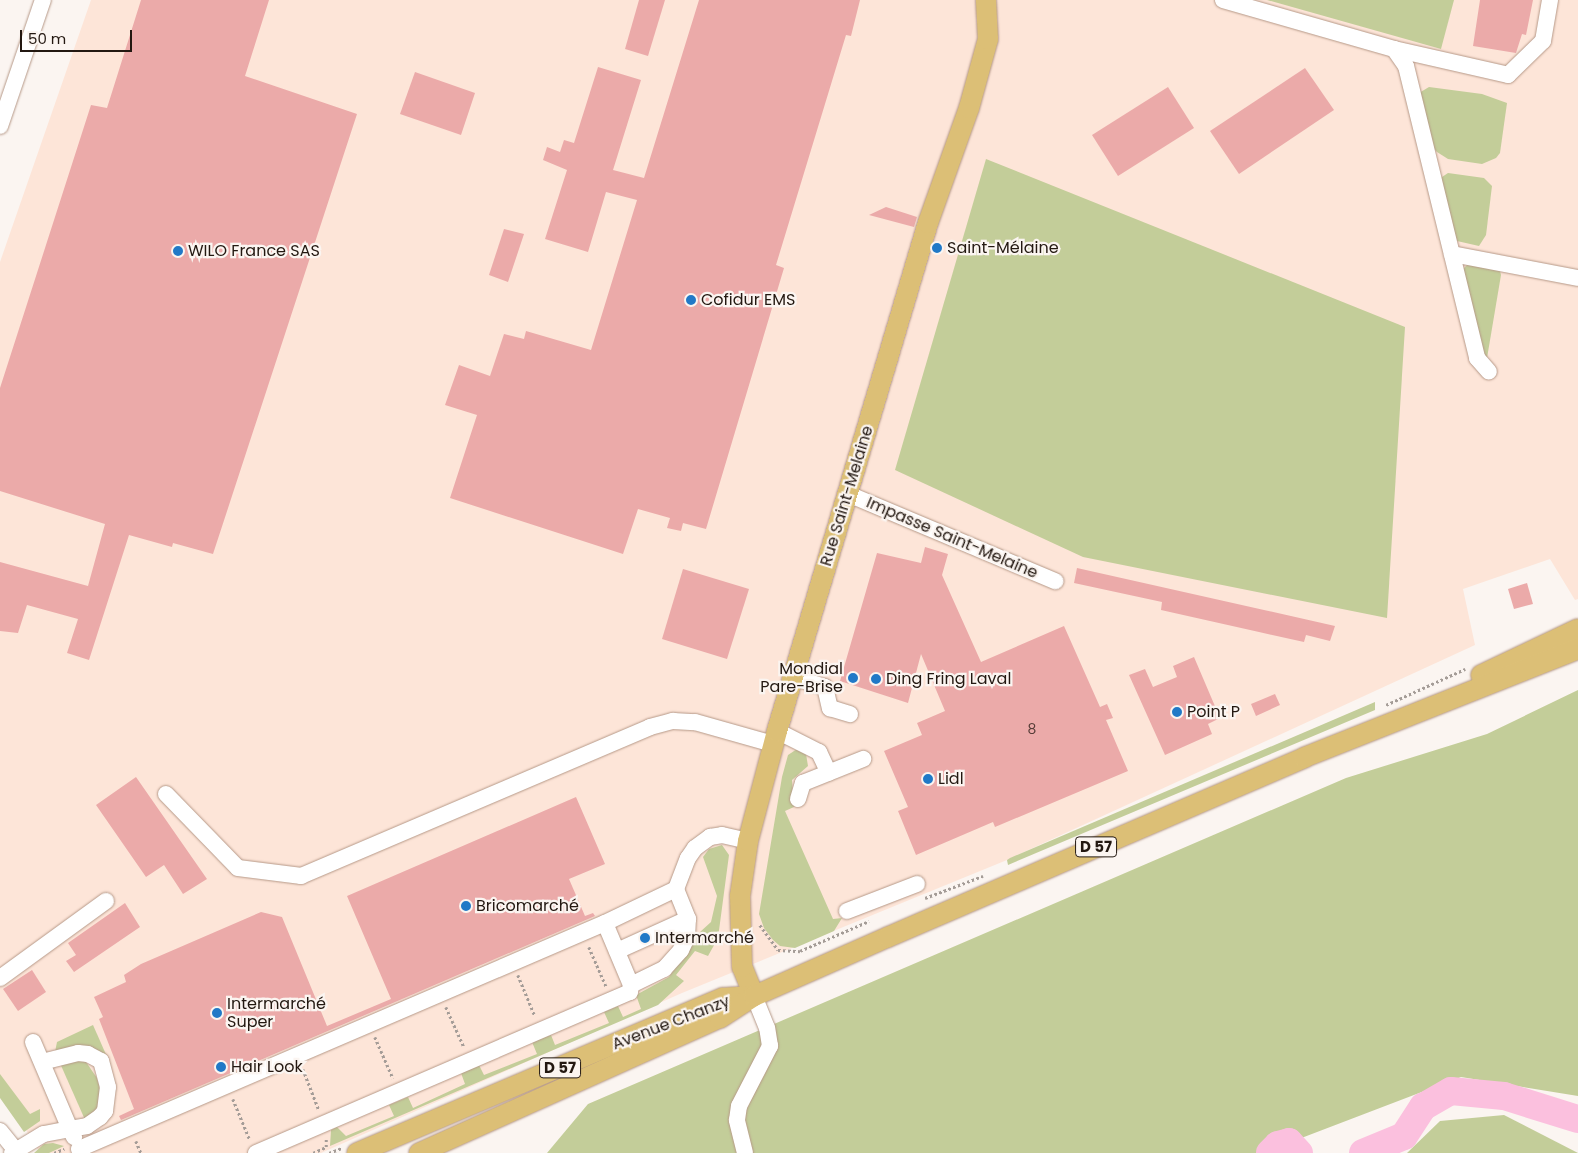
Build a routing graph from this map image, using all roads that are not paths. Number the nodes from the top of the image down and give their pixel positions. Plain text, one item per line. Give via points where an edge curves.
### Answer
1 (43, 0) edge
2 (986, 0) edge
3 (1223, 0) edge
4 (1550, 0) edge
5 (1394, 49) junction
6 (0, 126) edge
7 (1452, 254) junction
8 (1578, 278) edge
9 (1489, 372) dead end
10 (848, 494) junction
11 (1055, 581) dead end
12 (1578, 629) edge
13 (1578, 649) edge
14 (792, 677) junction
15 (850, 714) dead end
16 (775, 737) junction
17 (1305, 757) junction
18 (863, 759) dead end
19 (829, 772) junction
20 (166, 794) dead end
21 (798, 799) dead end
22 (748, 841) junction
23 (917, 884) dead end
24 (676, 889) junction
25 (106, 901) dead end
26 (847, 911) dead end
27 (688, 919) junction
28 (605, 923) junction
29 (617, 951) junction
30 (0, 978) edge
31 (631, 985) junction
32 (754, 996) junction
33 (33, 1042) dead end
34 (42, 1062) junction
35 (70, 1129) junction
36 (0, 1131) edge
37 (80, 1151) edge
38 (15, 1152) edge
39 (256, 1153) edge
40 (357, 1153) edge
41 (419, 1153) edge
42 (745, 1153) edge

1 - 6 street
2 - 10 main road, Rue Saint-Melaine via 988,39 969,108 928,223
3 - 5 street
4 - 5 street via 1543,41 1508,75
5 - 7 street via 1406,66
7 - 8 street
7 - 9 street via 1477,358
10 - 11 street, Impasse Saint-Melaine
10 - 14 main road, Rue Saint-Melaine
12 - 17 main road, D 57
13 - 17 main road, D 57
14 - 15 street via 825,687 830,708
14 - 16 main road, Rue Saint-Melaine
16 - 19 street via 819,752
16 - 20 street via 695,722 650,727 301,876 238,868
16 - 22 main road, Rue Saint-Melaine
17 - 32 main road, D 57
18 - 19 street
19 - 21 street via 803,783
22 - 24 street via 722,835 702,842 688,858
22 - 32 main road, Rue Saint-Melaine via 740,896 742,967
23 - 26 street
24 - 27 street
24 - 28 street
25 - 30 street
27 - 29 street
27 - 31 street via 686,938 664,969
28 - 29 street
28 - 37 street
29 - 31 street
31 - 39 street via 630,992
32 - 40 main road, Avenue Chanzy / D 57 via 723,998
32 - 41 main road, Avenue Chanzy / D 57 via 730,1013
32 - 42 street via 770,1046 739,1106 737,1120
33 - 34 street
34 - 35 street
34 - 35 street via 64,1054 88,1054 100,1061 105,1069 108,1087 105,1111 87,1126
35 - 37 street
35 - 38 street via 44,1134
36 - 38 street

